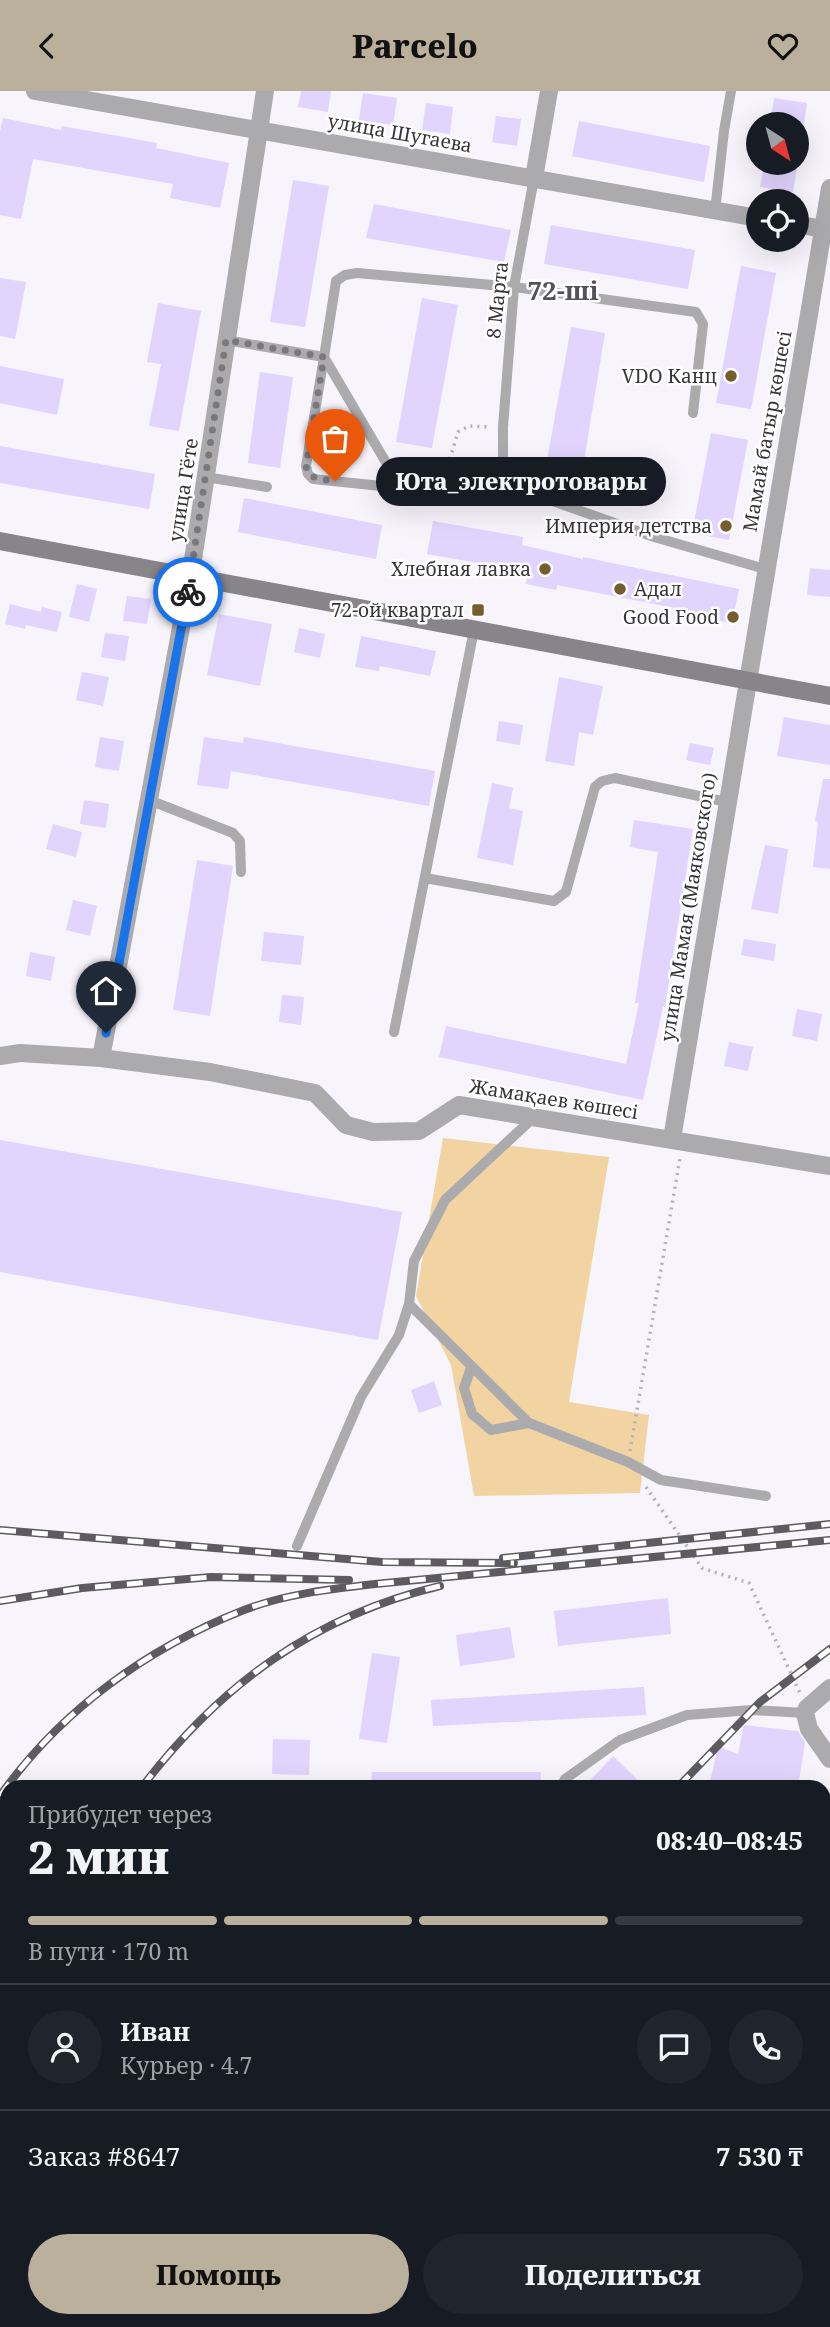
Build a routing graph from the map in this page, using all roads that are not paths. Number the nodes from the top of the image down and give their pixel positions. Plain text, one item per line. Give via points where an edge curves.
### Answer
1 (35, 91) edge
2 (265, 91) edge
3 (549, 91) edge
4 (732, 91) edge
5 (258, 130) junction
6 (534, 178) junction
7 (830, 188) edge
8 (715, 211) junction
9 (746, 216) edge
10 (826, 230) edge
11 (514, 288) junction
12 (226, 340) junction
13 (324, 357) junction
14 (693, 413) dead end
15 (206, 477) junction
16 (423, 485) road end
17 (267, 487) dead end
18 (401, 488) junction
19 (0, 541) edge
20 (765, 569) junction
21 (190, 579) junction
22 (474, 630) junction
23 (746, 681) junction
24 (830, 696) edge
25 (149, 800) junction
26 (727, 802) junction
27 (241, 872) dead end
28 (425, 878) junction
29 (394, 1032) dead end
30 (0, 1056) edge
31 (101, 1058) junction
32 (534, 1117) junction
33 (677, 1140) junction
34 (830, 1166) edge
35 (409, 1304) junction
36 (471, 1368) junction
37 (529, 1423) junction
38 (766, 1496) dead end
39 (297, 1546) dead end
40 (830, 1688) edge
41 (806, 1710) junction
42 (830, 1759) edge
43 (564, 1780) edge

1 - 5 street, улица Шугаева
2 - 5 street, улица Гёте
3 - 6 street
4 - 8 lane
5 - 6 street, улица Шугаева
5 - 12 street, улица Гёте
6 - 8 street, улица Шугаева
6 - 11 lane, 8 Марта
7 - 10 street, Мамай батыр көшесі
8 - 9 street, улица Шугаева
10 - 20 street, Мамай батыр көшесі
11 - 13 lane via 345,275 335,281
11 - 14 lane via 696,312 703,324
11 - 20 lane, 8 Марта via 503,463 516,488 654,537
12 - 13 lane
12 - 15 street, улица Гёте
13 - 18 lane
13 - 18 lane via 308,474 313,479
15 - 17 lane
15 - 21 street, улица Гёте
16 - 18 lane
19 - 21 main road
20 - 23 street, Мамай батыр көшесі
21 - 22 main road
21 - 25 street, улица Гёте
22 - 23 main road
22 - 28 lane
23 - 24 main road
23 - 26 street, улица Мамая (Маяковского)
25 - 27 lane via 233,833 240,841
25 - 31 street, улица Гёте
26 - 28 lane via 615,778 602,781 595,787 566,892 554,901
26 - 33 street, улица Мамая (Маяковского)
28 - 29 lane
30 - 31 street, Жамақаев көшесі
31 - 32 street, Жамақаев көшесі via 211,1072 315,1093 346,1125 373,1132 419,1131 459,1105
32 - 33 street, Жамақаев көшесі
32 - 35 lane via 445,1200 414,1261
33 - 34 street, Жамақаев көшесі
35 - 36 lane
35 - 39 lane via 398,1335 361,1397
36 - 37 lane
36 - 37 lane via 464,1388 472,1414 491,1430
37 - 38 lane via 661,1480
40 - 41 street
41 - 42 street via 810,1729
41 - 43 lane via 687,1714 620,1739

